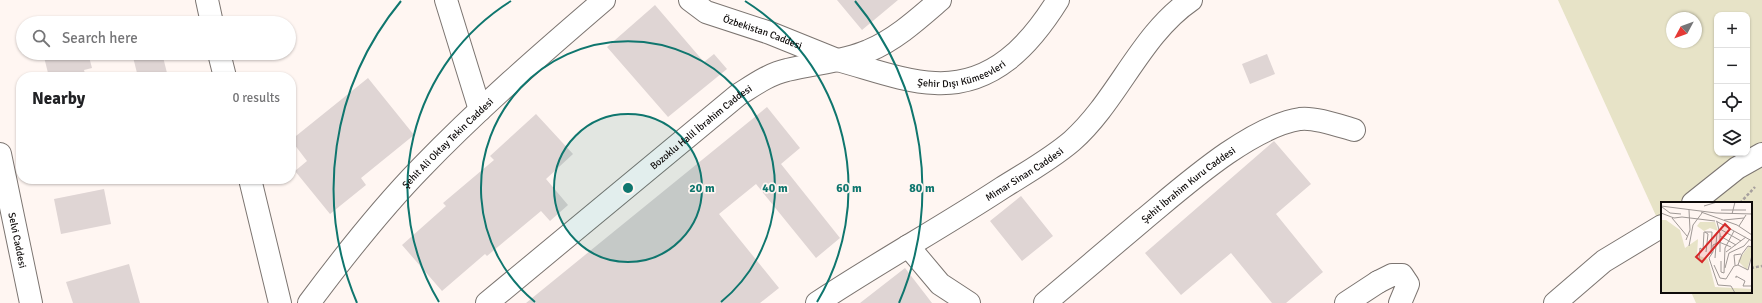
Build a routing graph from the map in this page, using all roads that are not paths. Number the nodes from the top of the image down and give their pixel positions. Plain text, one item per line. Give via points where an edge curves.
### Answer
1 (207, 0) edge
2 (446, 0) edge
3 (604, 0) edge
4 (690, 0) edge
5 (940, 0) edge
6 (1058, 0) edge
7 (1191, 0) edge
8 (210, 16) edge
9 (221, 60) edge
10 (837, 60) junction
11 (224, 72) edge
12 (480, 110) junction
13 (1354, 130) dead end
14 (0, 154) edge
15 (1762, 154) edge
16 (251, 184) edge
17 (1694, 202) edge
18 (1661, 227) edge
19 (908, 246) junction
20 (31, 303) edge
21 (280, 303) edge
22 (309, 303) edge
23 (487, 303) edge
24 (817, 303) edge
25 (969, 303) edge
26 (1045, 303) edge
27 (1346, 303) edge
28 (1400, 303) edge
29 (1555, 303) edge

1 - 8 street
2 - 12 street
3 - 12 street, Şehit Ali Oktay Tekin Caddesi
4 - 10 street, Özbekistan Caddesi via 706,12 770,33
5 - 10 street, Bozoklu Halil İbrahim Caddesi via 916,22 890,40 867,52
6 - 10 street, Şehir Dışı Kümeevleri via 1029,40 1010,59 986,74 958,83 910,79
7 - 19 street, Mimar Sinan Caddesi via 1164,24 1089,123 1072,140 982,202
9 - 11 street
10 - 23 street, Bozoklu Halil İbrahim Caddesi via 786,70 765,78 738,95
12 - 22 street, Şehit Ali Oktay Tekin Caddesi via 381,212
13 - 26 street, Şehit İbrahim Kuru Caddesi via 1326,122 1302,119 1284,123 1253,138 1228,153 1178,191
14 - 20 street, Selvi Caddesi
15 - 17 street via 1737,168
16 - 21 street
18 - 29 street via 1604,261
19 - 24 street, Mimar Sinan Caddesi
19 - 25 street via 940,284
27 - 28 street via 1378,282 1392,275 1402,275 1408,284

